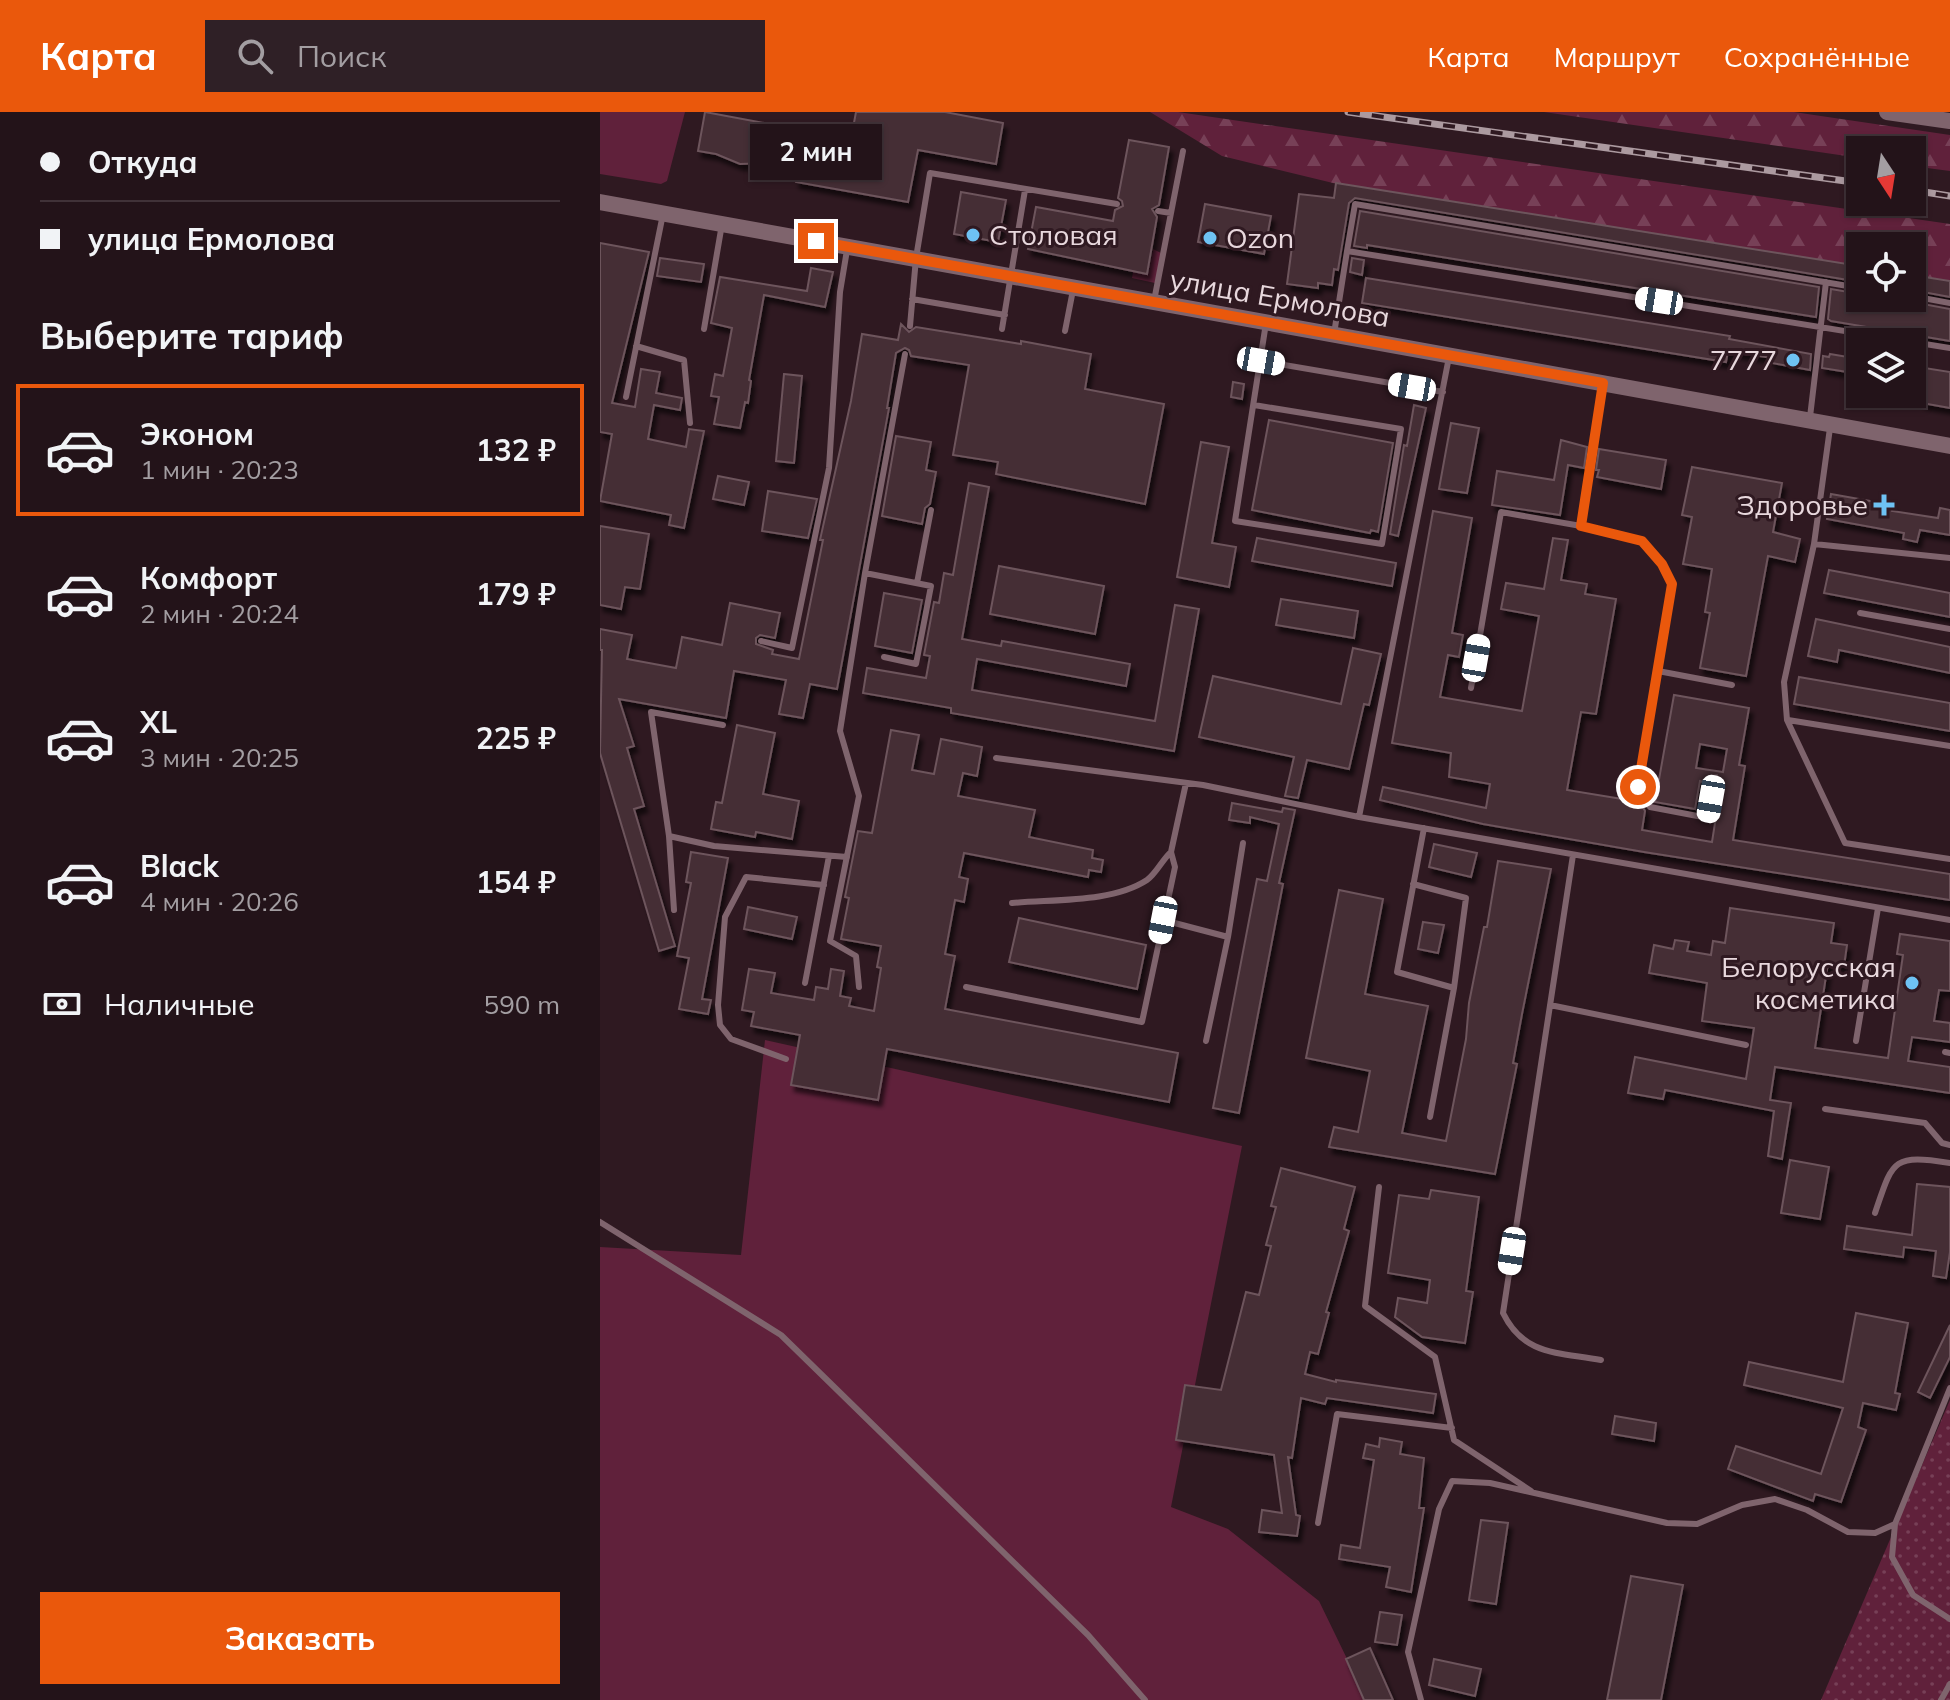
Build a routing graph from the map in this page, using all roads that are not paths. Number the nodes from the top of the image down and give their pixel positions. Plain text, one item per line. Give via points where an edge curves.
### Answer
1 (1887, 112) edge
2 (1950, 121) edge
3 (1183, 151) dead end
4 (1025, 190) junction
5 (600, 202) edge
6 (1117, 204) dead end
7 (1158, 211) dead end
8 (1171, 213) junction
9 (663, 214) junction
10 (722, 224) junction
11 (848, 246) junction
12 (1347, 251) junction
13 (916, 258) junction
14 (1012, 276) junction
15 (1826, 282) junction
16 (1846, 286) edge
17 (1074, 287) junction
18 (912, 299) junction
19 (1926, 299) edge
20 (1154, 301) junction
21 (1950, 303) edge
22 (1005, 315) junction
23 (1266, 323) junction
24 (910, 326) dead end
25 (1821, 327) junction
26 (704, 329) dead end
27 (1002, 329) dead end
28 (1065, 331) dead end
29 (1334, 335) junction
30 (636, 346) junction
31 (1950, 348) edge
32 (905, 354) dead end
33 (1450, 355) junction
34 (1261, 361) junction
35 (1603, 383) junction
36 (1443, 392) junction
37 (626, 397) dead end
38 (1254, 405) junction
39 (1810, 421) junction
40 (690, 423) dead end
41 (1831, 424) junction
42 (1950, 446) edge
43 (931, 510) dead end
44 (1581, 526) junction
45 (1814, 544) junction
46 (1950, 558) edge
47 (865, 573) junction
48 (917, 583) junction
49 (1860, 613) dead end
50 (1950, 629) edge
51 (761, 641) dead end
52 (884, 657) dead end
53 (1658, 671) junction
54 (1732, 685) dead end
55 (1471, 688) dead end
56 (1787, 720) junction
57 (723, 725) dead end
58 (1950, 746) edge
59 (996, 758) dead end
60 (1714, 780) dead end
61 (1186, 783) junction
62 (1359, 817) junction
63 (1424, 828) junction
64 (669, 836) junction
65 (1243, 843) dead end
66 (1171, 852) junction
67 (1573, 855) junction
68 (829, 856) junction
69 (847, 857) junction
70 (1950, 859) edge
71 (1413, 884) junction
72 (824, 885) junction
73 (1012, 903) dead end
74 (1878, 908) junction
75 (674, 910) dead end
76 (1163, 920) junction
77 (1950, 920) edge
78 (1228, 937) junction
79 (805, 983) dead end
80 (859, 987) dead end
81 (966, 987) dead end
82 (1454, 988) junction
83 (1550, 1005) junction
84 (1206, 1041) dead end
85 (1856, 1041) dead end
86 (1746, 1045) dead end
87 (786, 1059) dead end
88 (1825, 1109) dead end
89 (1430, 1117) dead end
90 (1950, 1145) edge
91 (1950, 1163) edge
92 (1379, 1187) dead end
93 (1875, 1213) dead end
94 (600, 1222) edge
95 (1601, 1360) dead end
96 (1950, 1388) edge
97 (1452, 1428) junction
98 (1534, 1493) junction
99 (1318, 1523) dead end
100 (1895, 1524) junction
101 (1950, 1619) edge
102 (1950, 1684) edge
103 (1145, 1700) edge
104 (1421, 1700) edge
105 (1941, 1700) edge

1 - 2 main road
3 - 8 lane
4 - 6 lane
4 - 13 lane via 930,173
4 - 14 lane
5 - 9 main road, улица Ермолова
7 - 8 lane
8 - 20 lane
9 - 10 main road, улица Ермолова
9 - 30 lane
10 - 11 main road, улица Ермолова
10 - 26 lane
11 - 13 main road, улица Ермолова
11 - 51 lane via 840,292 829,468 792,648
12 - 15 lane via 1355,204
12 - 25 lane
12 - 29 lane
13 - 14 main road, улица Ермолова
13 - 18 lane
14 - 17 main road, улица Ермолова
14 - 22 lane
15 - 16 lane
15 - 25 lane
17 - 20 main road, улица Ермолова
17 - 28 lane
18 - 22 lane
18 - 24 lane
19 - 21 lane
20 - 23 main road, улица Ермолова
22 - 27 lane
23 - 29 main road, улица Ермолова
23 - 34 lane
25 - 31 lane
25 - 39 lane
29 - 33 main road, улица Ермолова
30 - 37 lane
30 - 40 lane via 684,360
32 - 47 lane
33 - 35 main road, улица Ермолова
33 - 36 lane
34 - 36 lane
34 - 38 lane
35 - 39 main road, улица Ермолова
35 - 44 lane
36 - 62 lane
38 - 38 lane via 1235,521 1382,544 1401,429
39 - 41 main road, улица Ермолова
41 - 42 main road, улица Ермолова
41 - 45 lane
43 - 48 lane
44 - 53 lane via 1642,541 1662,564 1672,584
44 - 55 lane via 1501,512
45 - 46 lane
45 - 56 lane via 1784,682
47 - 48 lane
47 - 69 lane via 840,731 859,796
48 - 52 lane via 931,586 916,664
49 - 50 lane
53 - 54 lane
53 - 60 lane via 1638,787 1650,807 1708,818
56 - 58 lane
56 - 70 lane via 1845,843
57 - 64 lane via 651,712
59 - 61 lane
61 - 62 lane
61 - 66 lane
62 - 63 lane
63 - 67 lane
63 - 71 lane
64 - 68 lane via 714,846
64 - 75 lane
65 - 78 lane
66 - 73 lane via 1150,878 1121,893
66 - 76 lane via 1175,867
67 - 74 lane
67 - 83 lane
68 - 69 lane
68 - 72 lane
69 - 80 lane via 830,941 856,956
71 - 82 lane via 1466,898
71 - 82 lane via 1397,972
72 - 79 lane
72 - 87 lane via 746,877 725,917 720,1025 731,1039
74 - 77 lane
74 - 85 lane
76 - 78 lane
76 - 81 lane via 1142,1022
78 - 84 lane
82 - 89 lane
83 - 86 lane
83 - 95 lane via 1503,1313 1520,1339 1539,1349
88 - 90 lane via 1925,1123
91 - 93 lane via 1902,1160 1889,1172
92 - 97 lane via 1365,1306 1435,1357
94 - 103 lane via 781,1335 1088,1635
96 - 100 lane
97 - 98 lane via 1454,1440
97 - 99 lane via 1337,1414
98 - 100 lane via 1667,1523 1697,1524 1742,1505 1775,1499 1848,1532 1875,1533
98 - 104 lane via 1452,1481 1439,1509 1408,1652
100 - 101 lane via 1892,1557 1913,1595
102 - 105 lane

